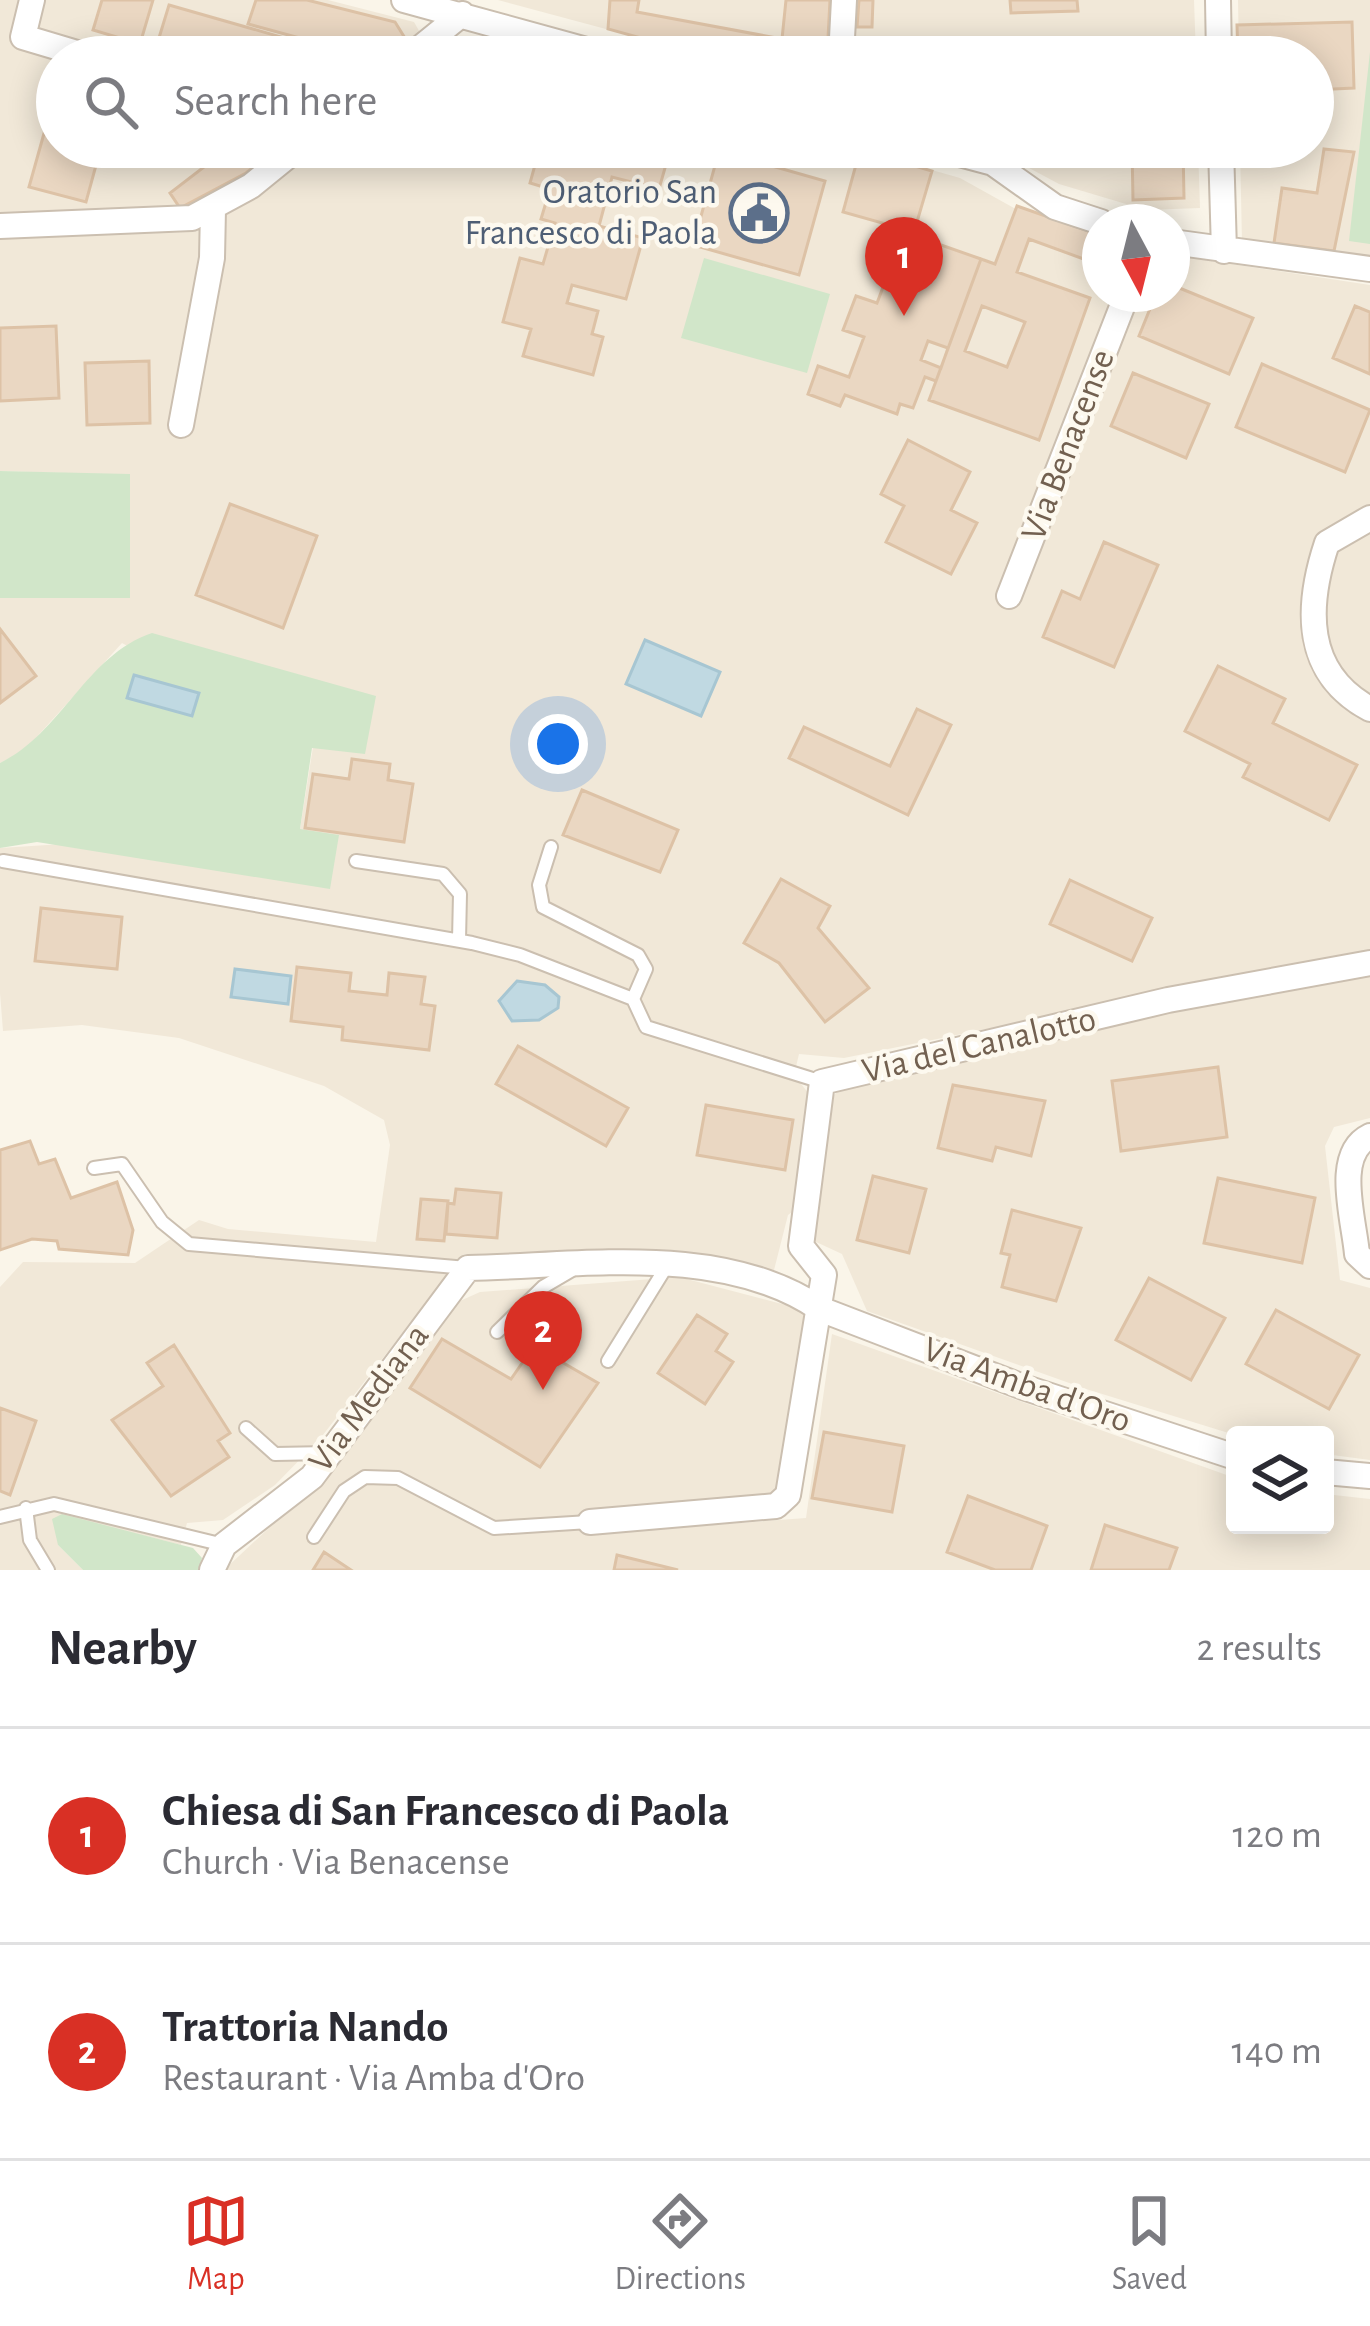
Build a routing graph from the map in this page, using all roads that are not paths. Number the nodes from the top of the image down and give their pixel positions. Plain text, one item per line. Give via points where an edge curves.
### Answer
1 (32, 0) edge
2 (404, 0) edge
3 (844, 0) edge
4 (1218, 0) edge
5 (462, 14) junction
6 (435, 36) edge
7 (539, 36) edge
8 (842, 36) edge
9 (1219, 36) edge
10 (36, 41) edge
11 (269, 168) edge
12 (1000, 168) edge
13 (1222, 168) edge
14 (213, 208) junction
15 (1082, 216) edge
16 (0, 226) edge
17 (1190, 245) edge
18 (1224, 251) junction
19 (1370, 269) edge
20 (1119, 312) edge
21 (181, 425) dead end
22 (1370, 518) edge
23 (1009, 596) dead end
24 (1370, 709) edge
25 (551, 848) dead end
26 (3, 861) edge
27 (356, 861) dead end
28 (459, 940) junction
29 (1370, 963) edge
30 (633, 999) junction
31 (822, 1082) junction
32 (1370, 1136) edge
33 (94, 1168) dead end
34 (668, 1263) junction
35 (1370, 1265) edge
36 (578, 1266) junction
37 (468, 1268) junction
38 (820, 1309) junction
39 (497, 1332) dead end
40 (608, 1361) dead end
41 (246, 1428) dead end
42 (329, 1453) junction
43 (1226, 1454) edge
44 (1334, 1473) edge
45 (1370, 1476) edge
46 (26, 1508) junction
47 (0, 1517) edge
48 (590, 1522) joint
49 (314, 1537) dead end
50 (224, 1545) junction
51 (48, 1570) edge
52 (212, 1570) edge

1 - 10 street via 23,37
2 - 5 street
3 - 8 street
4 - 9 street
5 - 6 street
5 - 7 street
11 - 14 street
12 - 15 street via 1055,207
13 - 18 street
14 - 16 street via 167,222
14 - 21 street via 212,258
17 - 18 street
18 - 19 street
20 - 23 street, Via Benacense
22 - 24 street via 1327,543 1312,588 1316,650 1346,696
25 - 30 lane via 538,885 543,908 638,955 646,969
26 - 28 lane
27 - 28 lane via 443,874 460,894
28 - 30 lane
29 - 31 street, Via del Canalotto via 1168,1000
30 - 31 lane via 646,1027
31 - 38 street, Via del Canalotto via 801,1246 824,1275
32 - 35 street via 1348,1162 1357,1253
33 - 37 lane via 122,1164 162,1222 189,1244
34 - 36 street, Via Amba d'Oro
34 - 38 street, Via Amba d'Oro via 791,1289
34 - 40 lane
36 - 37 street, Via Amba d'Oro
36 - 39 lane
37 - 42 street, Via Mediana
38 - 43 street, Via Amba d'Oro
38 - 48 street via 788,1495 776,1506
41 - 42 lane via 275,1454
42 - 50 street, Via Mediana via 312,1477
44 - 45 street
46 - 47 lane
46 - 50 lane via 54,1504
46 - 51 lane via 29,1540
48 - 49 lane via 494,1528 398,1478 365,1477 344,1491
50 - 52 street, Via Mediana

